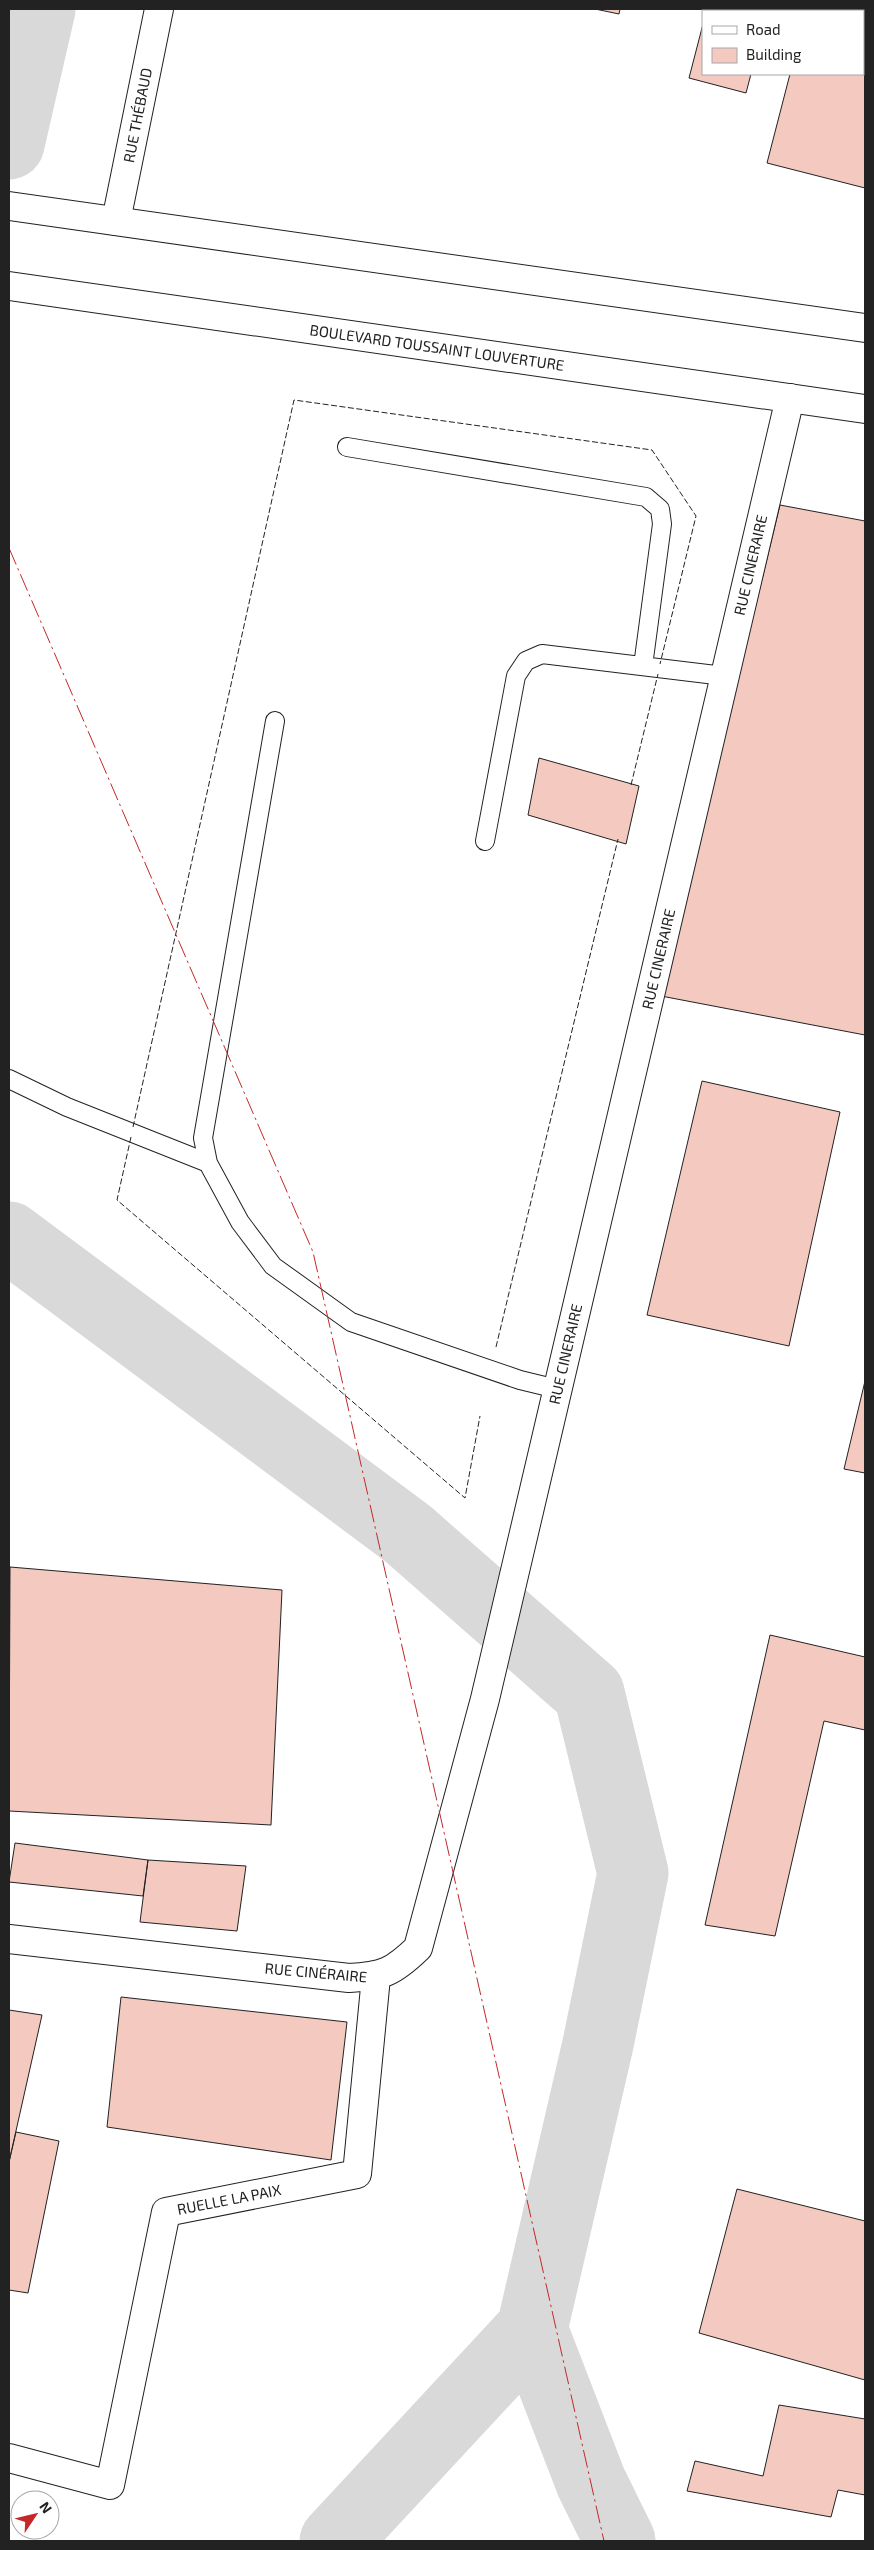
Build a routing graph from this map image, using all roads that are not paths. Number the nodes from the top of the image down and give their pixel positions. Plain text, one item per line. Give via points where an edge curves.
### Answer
1 (158, 9) edge
2 (9, 206) edge
3 (116, 221) junction
4 (9, 286) edge
5 (865, 328) edge
6 (790, 398) junction
7 (865, 409) edge
8 (347, 447) dead end
9 (642, 666) junction
10 (724, 676) junction
11 (275, 721) dead end
12 (485, 841) dead end
13 (9, 1079) edge
14 (208, 1163) junction
15 (556, 1389) junction
16 (484, 1699) joint
17 (9, 1939) edge
18 (376, 1977) junction
19 (9, 2458) edge

1 - 3 street, RUE THÉBAUD
2 - 3 street
3 - 5 street
4 - 6 street, BOULEVARD TOUSSAINT LOUVERTURE
6 - 7 street, BOULEVARD TOUSSAINT LOUVERTURE
6 - 10 street, RUE CINERAIRE
8 - 9 lane via 646,497 660,509 662,524
9 - 10 lane
9 - 12 lane via 542,654 526,661 516,676
10 - 15 street, RUE CINERAIRE
11 - 14 lane via 203,1138
13 - 14 lane via 67,1107
14 - 15 lane via 240,1222 274,1266 351,1322 520,1380
15 - 16 street, RUE CINERAIRE
16 - 18 street, RUE CINÉRAIRE via 418,1948 399,1966
17 - 18 street, RUE CINÉRAIRE via 349,1978
18 - 19 street, RUELLE LA PAIX via 357,2174 166,2212 110,2485

